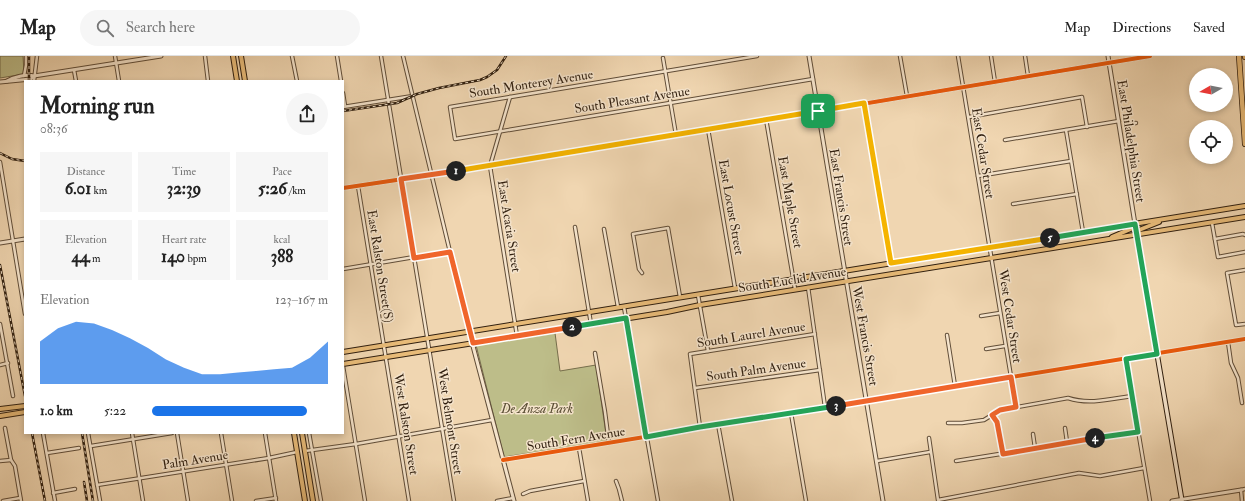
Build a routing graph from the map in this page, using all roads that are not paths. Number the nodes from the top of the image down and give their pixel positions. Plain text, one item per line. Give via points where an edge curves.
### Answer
1 (26, 56) edge
2 (37, 56) edge
3 (115, 56) edge
4 (161, 56) edge
5 (205, 56) edge
6 (233, 56) edge
7 (241, 56) edge
8 (292, 56) edge
9 (337, 56) edge
10 (381, 56) edge
11 (403, 56) edge
12 (757, 56) edge
13 (809, 56) edge
14 (900, 56) edge
15 (958, 56) edge
16 (991, 56) edge
17 (1025, 56) edge
18 (1108, 56) edge
19 (1150, 56) edge
20 (1239, 56) edge
21 (663, 58) dead end
22 (116, 63) junction
23 (1109, 63) junction
24 (74, 70) junction
25 (666, 71) junction
26 (24, 76) junction
27 (34, 76) junction
28 (1028, 76) junction
29 (813, 79) junction
30 (24, 80) edge
31 (24, 80) edge
32 (34, 80) edge
33 (76, 80) edge
34 (119, 80) edge
35 (208, 80) edge
36 (237, 80) edge
37 (245, 80) edge
38 (297, 80) edge
39 (341, 80) edge
40 (7, 81) junction
41 (0, 82) edge
42 (995, 82) junction
43 (963, 87) junction
44 (413, 96) junction
45 (907, 96) junction
46 (510, 97) junction
47 (388, 99) junction
48 (671, 103) junction
49 (864, 103) junction
50 (344, 106) edge
51 (818, 111) junction
52 (969, 116) junction
53 (766, 119) junction
54 (1119, 121) junction
55 (1136, 123) dead end
56 (1127, 124) dead end
57 (1087, 127) junction
58 (708, 129) junction
59 (1066, 130) junction
60 (500, 131) junction
61 (676, 134) junction
62 (455, 139) joint
63 (1005, 140) dead end
64 (1245, 144) edge
65 (1072, 160) junction
66 (0, 162) edge
67 (490, 166) junction
68 (432, 174) junction
69 (978, 176) junction
70 (401, 179) junction
71 (358, 186) junction
72 (344, 188) edge
73 (1077, 194) junction
74 (1014, 204) dead end
75 (1245, 206) edge
76 (1245, 217) edge
77 (1169, 218) junction
78 (1212, 223) junction
79 (1136, 226) junction
80 (575, 227) dead end
81 (604, 230) dead end
82 (1083, 232) junction
83 (1137, 234) junction
84 (1245, 235) edge
85 (1063, 236) junction
86 (24, 239) edge
87 (1214, 239) junction
88 (1098, 240) junction
89 (13, 241) junction
90 (0, 243) edge
91 (1064, 246) junction
92 (990, 247) junction
93 (450, 252) junction
94 (991, 252) joint
95 (1245, 252) edge
96 (414, 258) junction
97 (992, 258) junction
98 (916, 259) junction
99 (891, 263) junction
100 (371, 264) junction
101 (344, 269) edge
102 (917, 269) junction
103 (844, 270) junction
104 (1245, 270) edge
105 (642, 273) dead end
106 (794, 279) junction
107 (846, 281) junction
108 (808, 287) junction
109 (735, 288) junction
110 (795, 289) junction
111 (698, 294) junction
112 (680, 297) junction
113 (700, 305) junction
114 (624, 306) junction
115 (618, 307) junction
116 (24, 308) edge
117 (589, 312) junction
118 (1000, 313) junction
119 (981, 316) dead end
120 (626, 318) junction
121 (0, 324) edge
122 (516, 324) junction
123 (591, 324) junction
124 (1245, 324) edge
125 (469, 331) junction
126 (815, 334) junction
127 (947, 334) dead end
128 (518, 336) junction
129 (427, 338) junction
130 (1245, 339) edge
131 (1228, 342) junction
132 (473, 343) junction
133 (384, 345) junction
134 (1005, 346) junction
135 (986, 349) dead end
136 (385, 350) joint
137 (429, 350) junction
138 (708, 351) junction
139 (344, 352) edge
140 (595, 353) dead end
141 (1157, 354) junction
142 (386, 357) junction
143 (1126, 359) junction
144 (8, 363) junction
145 (0, 365) edge
146 (344, 365) edge
147 (820, 370) junction
148 (344, 371) edge
149 (1011, 377) junction
150 (955, 386) junction
151 (695, 388) junction
152 (13, 396) dead end
153 (1132, 396) junction
154 (867, 401) junction
155 (1242, 403) dead end
156 (24, 406) edge
157 (826, 407) junction
158 (1016, 407) junction
159 (0, 409) edge
160 (24, 412) edge
161 (791, 413) junction
162 (992, 415) junction
163 (0, 416) edge
164 (492, 420) junction
165 (948, 423) dead end
166 (718, 424) junction
167 (700, 427) junction
168 (5, 428) dead end
169 (1065, 428) dead end
170 (442, 429) junction
171 (1138, 432) junction
172 (43, 434) edge
173 (88, 434) edge
174 (132, 434) edge
175 (166, 434) edge
176 (177, 434) edge
177 (221, 434) edge
178 (265, 434) edge
179 (294, 434) edge
180 (302, 434) edge
181 (309, 434) edge
182 (1033, 434) dead end
183 (399, 436) junction
184 (646, 437) junction
185 (928, 438) dead end
186 (134, 439) junction
187 (1067, 442) junction
188 (609, 443) junction
189 (356, 444) junction
190 (91, 446) junction
191 (79, 448) dead end
192 (579, 448) junction
193 (1035, 448) junction
194 (312, 450) junction
195 (304, 451) junction
196 (297, 452) junction
197 (930, 452) junction
198 (46, 453) junction
199 (1003, 454) junction
200 (269, 458) junction
201 (11, 460) junction
202 (503, 460) junction
203 (0, 461) edge
204 (877, 461) junction
205 (956, 461) dead end
206 (226, 464) junction
207 (1144, 468) junction
208 (183, 471) junction
209 (140, 478) junction
210 (616, 481) dead end
211 (584, 482) junction
212 (97, 485) junction
213 (75, 489) dead end
214 (1243, 489) edge
215 (53, 493) junction
216 (523, 494) dead end
217 (20, 500) edge
218 (276, 500) edge
219 (513, 500) edge
220 (1181, 500) edge
221 (3, 501) edge
222 (55, 501) edge
223 (100, 501) edge
224 (143, 501) edge
225 (188, 501) edge
226 (232, 501) edge
227 (256, 501) edge
228 (305, 501) edge
229 (313, 501) edge
230 (321, 501) edge
231 (365, 501) edge
232 (410, 501) edge
233 (454, 501) edge
234 (497, 501) edge
235 (588, 501) edge
236 (622, 501) edge
237 (658, 501) edge
238 (732, 501) edge
239 (806, 501) edge
240 (883, 501) edge
241 (1150, 501) edge
242 (1172, 501) edge
243 (1242, 501) edge

1 - 26 street
2 - 27 street
3 - 22 street
4 - 22 street
5 - 35 street
6 - 36 main road
7 - 37 main road
8 - 38 street
9 - 39 street
10 - 47 street, West Belmont Street
11 - 44 street
12 - 25 street, South Monterey Avenue
13 - 29 street, East Francis Street
14 - 45 street
15 - 43 street, East Cedar Street
16 - 42 street
17 - 28 street
18 - 23 street, East Philadelphia Street
19 - 23 street
20 - 64 highway
21 - 25 street
22 - 24 street
22 - 34 street
23 - 28 street
23 - 54 street, East Philadelphia Street
24 - 27 street
24 - 33 street
25 - 46 street, South Monterey Avenue
25 - 48 street
26 - 27 street
26 - 40 street
27 - 30 street
27 - 32 street
28 - 42 street
29 - 48 street, South Pleasant Avenue
29 - 51 street, East Francis Street
31 - 40 street
40 - 41 street
42 - 43 street
43 - 45 street
43 - 52 street, East Cedar Street
44 - 47 street
44 - 68 street
45 - 49 street
46 - 60 street, East Acacia Street
46 - 62 street, South Monterey Avenue via 450,107
47 - 50 street
47 - 70 street, West Belmont Street
48 - 60 street, South Pleasant Avenue
48 - 61 street
49 - 51 street
49 - 99 street
51 - 53 street
51 - 103 street, East Francis Street
52 - 57 street via 1082,97
52 - 69 street, East Cedar Street
53 - 58 street
53 - 106 street, East Maple Street
54 - 57 street
54 - 79 street, East Philadelphia Street
55 - 56 street
57 - 59 street
58 - 61 street
58 - 109 street, East Locust Street
59 - 63 street
59 - 65 street
60 - 62 street, South Pleasant Avenue
60 - 67 street, East Acacia Street
61 - 67 street
65 - 69 street
65 - 73 street
66 - 89 street
67 - 68 street
67 - 122 street, East Acacia Street
68 - 70 street
68 - 93 street
69 - 92 street, East Cedar Street
70 - 71 street
70 - 96 street, West Belmont Street
71 - 72 street
71 - 100 street, East Ralston Street(S)
73 - 74 street
73 - 82 street
75 - 77 main road, South Euclid Avenue
76 - 78 main road, South Euclid Avenue
77 - 79 main road, South Euclid Avenue
77 - 83 main road via 1140,229
78 - 83 main road, South Euclid Avenue
78 - 87 street
79 - 82 main road, South Euclid Avenue
79 - 83 main road
79 - 88 main road via 1112,237
80 - 117 street
81 - 115 street
82 - 85 main road, South Euclid Avenue
83 - 88 main road, South Euclid Avenue
83 - 141 main road
84 - 87 street
85 - 91 main road
85 - 92 main road, South Euclid Avenue
86 - 89 street
87 - 95 street via 1218,257
88 - 91 main road, South Euclid Avenue
89 - 90 street
89 - 116 street
91 - 97 main road, South Euclid Avenue
92 - 94 street, East Cedar Street
92 - 98 main road, South Euclid Avenue
93 - 96 street
93 - 125 street
94 - 97 street, West Cedar Street
96 - 100 street
96 - 129 street, West Belmont Street
97 - 102 main road, South Euclid Avenue
97 - 118 street, West Cedar Street
98 - 99 main road, South Euclid Avenue
98 - 102 main road
99 - 103 main road, South Euclid Avenue
100 - 101 street
100 - 133 street, East Ralston Street(S)
102 - 107 main road, South Euclid Avenue
103 - 106 main road, South Euclid Avenue
103 - 107 street, West Francis Street
104 - 124 street via 1228,273 1236,325
105 - 112 street via 639,269 633,234 668,228
106 - 109 main road, South Euclid Avenue
106 - 110 street, East Maple Street
107 - 108 main road, South Euclid Avenue
107 - 154 street, West Francis Street
108 - 110 main road, South Euclid Avenue
108 - 126 street
109 - 111 main road, South Euclid Avenue
110 - 113 main road, South Euclid Avenue
111 - 112 main road, South Euclid Avenue
111 - 113 street
112 - 114 main road, South Euclid Avenue
113 - 120 main road, South Euclid Avenue
113 - 138 street
114 - 115 main road, South Euclid Avenue
114 - 120 street
115 - 117 main road, South Euclid Avenue
117 - 122 main road, South Euclid Avenue
117 - 123 street
118 - 119 street
118 - 134 street, West Cedar Street
120 - 123 main road, South Euclid Avenue
120 - 184 street
121 - 144 street
122 - 125 main road, South Euclid Avenue
122 - 128 street, East Acacia Street
123 - 128 main road, South Euclid Avenue
125 - 129 main road, South Euclid Avenue
125 - 132 street
126 - 138 street, South Laurel Avenue
126 - 147 street
127 - 150 street
128 - 132 main road, South Euclid Avenue
129 - 133 main road, South Euclid Avenue
129 - 137 street, West Belmont Street
130 - 131 street, South Fern Avenue
131 - 141 street, South Fern Avenue
131 - 155 street
132 - 137 main road, South Euclid Avenue
132 - 164 street
133 - 136 street, East Ralston Street(S)
133 - 139 main road, South Euclid Avenue
134 - 135 street
134 - 149 street, West Cedar Street
136 - 142 street, West Ralston Street
137 - 142 main road, South Euclid Avenue
137 - 170 street, West Belmont Street
138 - 151 street, South Laurel Avenue via 690,354
140 - 188 street
141 - 143 street, South Fern Avenue
141 - 220 main road
142 - 146 main road, South Euclid Avenue
142 - 183 street, West Ralston Street
143 - 149 street, South Fern Avenue
143 - 153 street
144 - 145 street
144 - 152 street
147 - 151 street, South Palm Avenue
147 - 157 street
148 - 189 street
149 - 150 street, South Fern Avenue
149 - 158 street, West Cedar Street
150 - 154 street, South Fern Avenue
151 - 167 street
153 - 158 street via 1089,402 1078,402 1068,398
153 - 171 street
154 - 157 street, South Fern Avenue
154 - 204 street, West Francis Street
156 - 159 main road
157 - 161 street, South Fern Avenue
158 - 162 street via 1000,410
160 - 163 main road
161 - 166 street, South Fern Avenue
161 - 239 street
162 - 165 street via 984,420
162 - 199 street via 997,422
164 - 170 street
164 - 202 street
166 - 167 street, South Fern Avenue
166 - 238 street
167 - 184 street, South Fern Avenue
168 - 201 street
169 - 187 street
170 - 183 street
170 - 233 street, West Belmont Street
171 - 187 street
171 - 207 street
172 - 198 street
173 - 190 street
174 - 186 street
175 - 186 street
176 - 208 street
177 - 206 street
178 - 200 street
179 - 196 main road
180 - 195 main road
181 - 194 street
182 - 193 street
183 - 189 street
183 - 232 street, West Ralston Street
184 - 188 street, South Fern Avenue
184 - 237 street
185 - 197 street
186 - 190 street
186 - 209 street
187 - 193 street
188 - 192 street, South Fern Avenue
189 - 194 street
189 - 231 street
190 - 212 street
191 - 198 street
192 - 202 street, South Fern Avenue
192 - 211 street
193 - 199 street
194 - 195 street
194 - 230 street
195 - 229 main road
196 - 200 street, Palm Avenue
196 - 228 main road
197 - 204 street
197 - 207 street via 938,500 1079,473 1100,476
198 - 215 street
199 - 205 street
200 - 206 street, Palm Avenue
200 - 218 street
201 - 203 street
201 - 217 street via 15,466
202 - 219 street
204 - 240 street, West Francis Street
206 - 208 street, Palm Avenue
206 - 226 street
207 - 241 street
208 - 209 street, Palm Avenue
208 - 225 street
209 - 212 street, Palm Avenue
209 - 224 street
210 - 236 street
211 - 216 street
211 - 235 street
212 - 223 street
213 - 215 street
214 - 220 street
214 - 243 street
215 - 222 street
217 - 221 street
218 - 227 street
219 - 234 street
220 - 242 street

